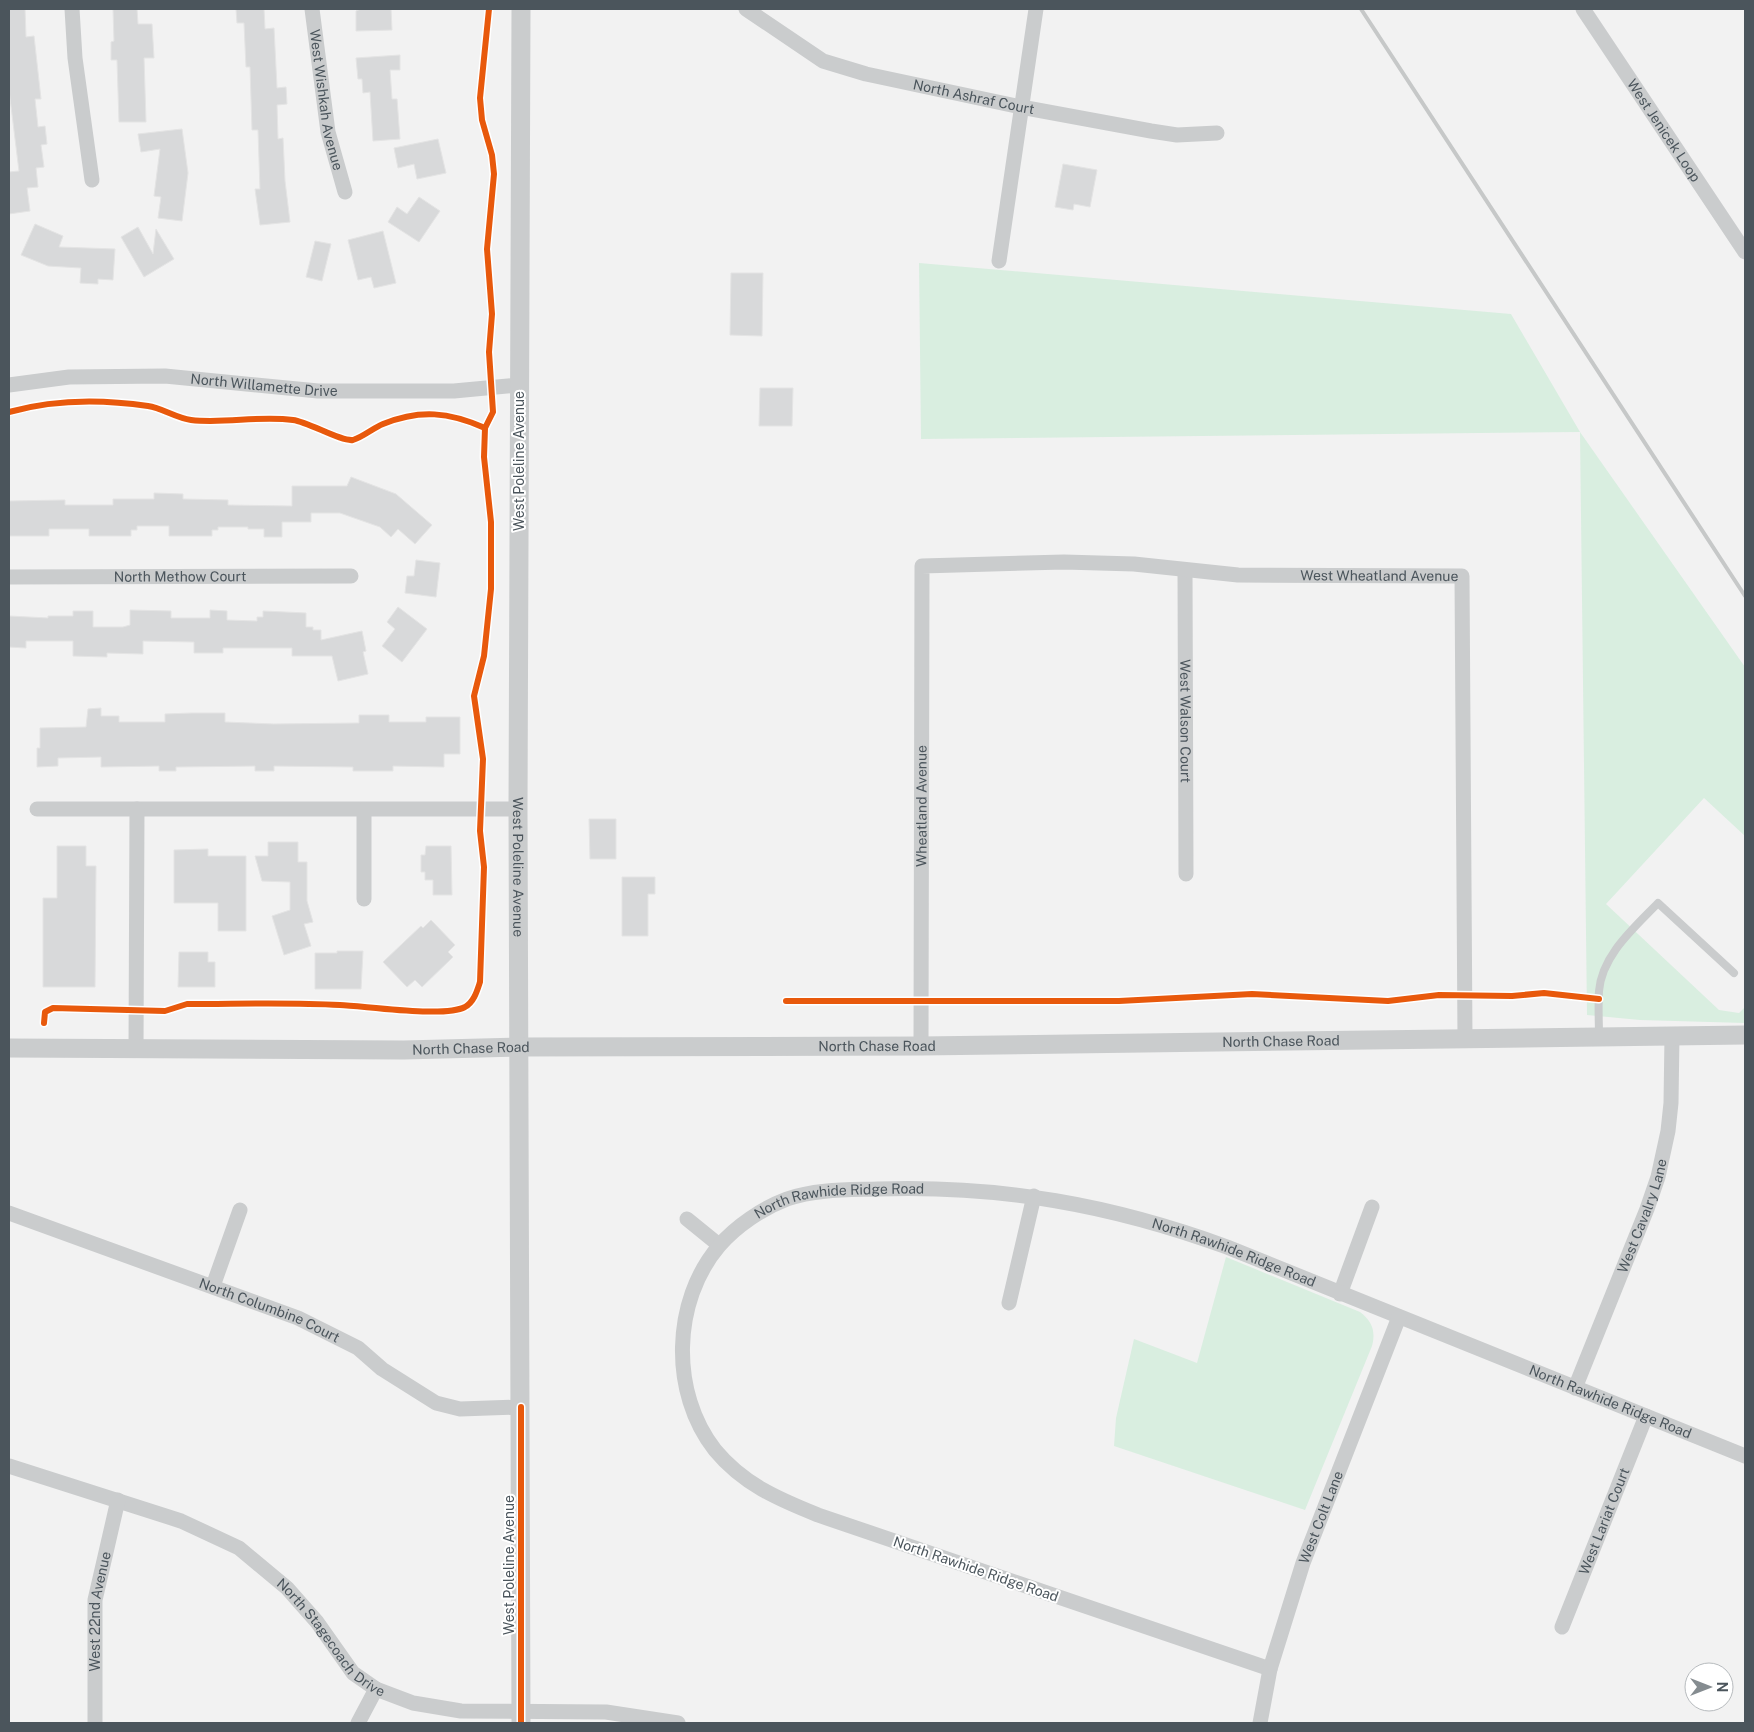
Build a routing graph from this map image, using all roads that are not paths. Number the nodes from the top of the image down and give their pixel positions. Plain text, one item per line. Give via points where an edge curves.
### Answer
1 (72, 9) edge
2 (312, 9) edge
3 (521, 9) edge
4 (746, 9) edge
5 (1036, 9) edge
6 (1583, 9) edge
7 (1021, 107) junction
8 (1217, 133) dead end
9 (92, 180) dead end
10 (345, 192) dead end
11 (1745, 252) edge
12 (999, 261) dead end
13 (9, 385) edge
14 (519, 385) junction
15 (922, 566) joint
16 (1185, 570) junction
17 (351, 576) dead end
18 (9, 577) edge
19 (37, 809) dead end
20 (137, 809) junction
21 (518, 809) junction
22 (364, 810) junction
23 (1186, 874) dead end
24 (364, 899) dead end
25 (1734, 973) dead end
26 (1745, 1035) edge
27 (1672, 1036) junction
28 (1599, 1037) junction
29 (1465, 1040) junction
30 (921, 1046) junction
31 (518, 1047) junction
32 (9, 1048) edge
33 (136, 1049) junction
34 (1034, 1196) junction
35 (1372, 1207) dead end
36 (240, 1210) dead end
37 (9, 1213) edge
38 (687, 1219) dead end
39 (719, 1245) junction
40 (213, 1286) junction
41 (1340, 1294) junction
42 (1009, 1303) dead end
43 (1399, 1317) junction
44 (1575, 1388) junction
45 (521, 1407) junction
46 (1646, 1416) junction
47 (1745, 1456) edge
48 (9, 1466) edge
49 (118, 1500) junction
50 (1562, 1627) dead end
51 (1270, 1669) junction
52 (376, 1689) junction
53 (522, 1717) edge
54 (95, 1723) edge
55 (358, 1723) edge
56 (678, 1723) edge
57 (1260, 1723) edge

1 - 9 street
2 - 10 street, West Wishkah Avenue via 328,132
3 - 14 street, West Poleline Avenue
4 - 7 street, North Ashraf Court via 823,61 866,74
5 - 7 street
6 - 11 street, West Jenicek Loop
7 - 8 street, North Ashraf Court via 1151,132 1176,135
7 - 12 street
13 - 14 street, North Willamette Drive via 69,377 165,376 318,391 454,391
14 - 21 street, West Poleline Avenue
15 - 16 street, West Wheatland Avenue via 1064,562 1134,564
15 - 30 street, Wheatland Avenue
16 - 23 street, West Walson Court
16 - 29 street, West Wheatland Avenue via 1281,576 1462,576
17 - 18 street, North Methow Court
19 - 20 street
20 - 22 street
20 - 33 street
21 - 22 street
21 - 31 street, West Poleline Avenue
22 - 24 street
25 - 28 lane via 1658,903 1615,950 1602,974
26 - 27 street, North Chase Road
27 - 28 street, North Chase Road
27 - 44 street, West Cavalry Lane via 1671,1103 1658,1177
28 - 29 street, North Chase Road
29 - 30 street, North Chase Road
30 - 31 street, North Chase Road
31 - 33 street, North Chase Road
31 - 45 street, West Poleline Avenue
32 - 33 street, North Chase Road
34 - 39 street, North Rawhide Ridge Road via 908,1188 812,1193 788,1199 753,1217
34 - 41 street, North Rawhide Ridge Road via 1094,1207 1195,1236
34 - 42 street
35 - 41 street
36 - 40 street
37 - 40 street, North Columbine Court
38 - 39 street
39 - 51 street, North Rawhide Ridge Road via 696,1282 687,1310 684,1375 691,1404 707,1438 716,1451 756,1488 818,1514
40 - 45 street, North Columbine Court via 298,1318 358,1348 382,1369 436,1403 460,1409
41 - 43 street, North Rawhide Ridge Road
43 - 44 street, North Rawhide Ridge Road
43 - 51 street, West Colt Lane via 1303,1562
44 - 46 street, North Rawhide Ridge Road
45 - 53 street, West Poleline Avenue
46 - 47 street, North Rawhide Ridge Road
46 - 50 street, West Lariat Court
48 - 49 street, North Stagecoach Drive
49 - 52 street, North Stagecoach Drive via 181,1521 238,1548 287,1588 317,1622 353,1673
49 - 54 street, West 22nd Avenue via 95,1600
51 - 57 street, West Colt Lane
52 - 53 street, North Stagecoach Drive via 413,1703
52 - 55 street
53 - 56 street, North Stagecoach Drive via 606,1712

